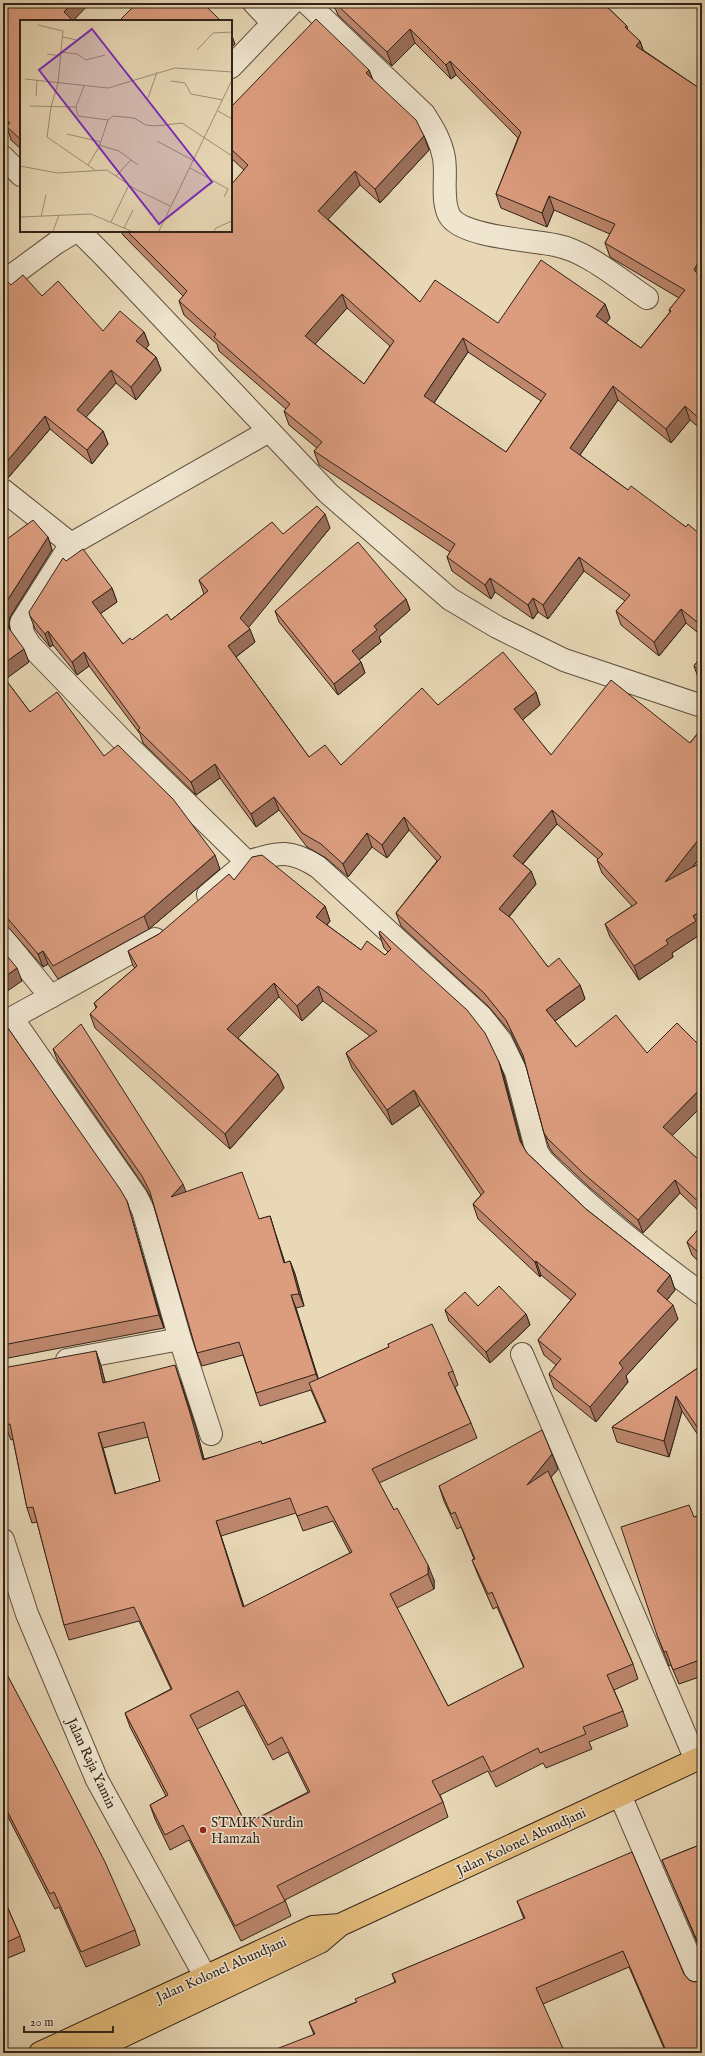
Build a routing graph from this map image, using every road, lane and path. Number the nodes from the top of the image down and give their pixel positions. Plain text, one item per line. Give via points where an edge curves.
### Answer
1 (254, 3) edge
2 (292, 3) edge
3 (307, 3) edge
4 (273, 23) junction
5 (232, 66) edge
6 (3, 157) edge
7 (20, 174) edge
8 (75, 232) edge
9 (78, 232) edge
10 (3, 282) edge
11 (647, 298) dead end
12 (269, 431) junction
13 (3, 490) edge
14 (71, 544) junction
15 (702, 706) edge
16 (247, 862) junction
17 (192, 908) edge
18 (168, 929) edge
19 (3, 938) edge
20 (51, 997) junction
21 (7, 1020) edge
22 (702, 1294) edge
23 (180, 1339) junction
24 (522, 1354) dead end
25 (49, 1363) edge
26 (211, 1434) dead end
27 (3, 1542) edge
28 (699, 1758) edge
29 (620, 1795) junction
30 (340, 1925) junction
31 (205, 1976) junction
32 (702, 1986) edge
33 (40, 2053) edge
34 (87, 2053) edge

1 - 4 street
2 - 4 street
3 - 11 street via 424,114 436,133 444,158 446,203 449,215 457,226 480,233 557,245 574,251
4 - 5 street
6 - 7 street
8 - 10 street
9 - 12 street
12 - 14 street
12 - 15 street via 328,493 450,598 497,628 564,660
13 - 14 street
14 - 16 street via 21,623 23,634 30,645 117,736
16 - 17 street
16 - 22 street via 279,853 299,857 318,867 481,1016 501,1041 516,1072 537,1152 543,1161 602,1217
18 - 20 street via 156,939
19 - 20 street
20 - 21 street
21 - 23 street via 136,1196 143,1210
23 - 25 street
23 - 26 street
24 - 28 street
27 - 31 street, Jalan Raja Yamin via 26,1614 97,1780
28 - 29 main road, Jalan Kolonel Abundjani
29 - 30 main road, Jalan Kolonel Abundjani
29 - 32 street
30 - 31 main road, Jalan Kolonel Abundjani via 313,1927
30 - 34 main road, Jalan Kolonel Abundjani via 320,1942
31 - 33 main road, Jalan Kolonel Abundjani

